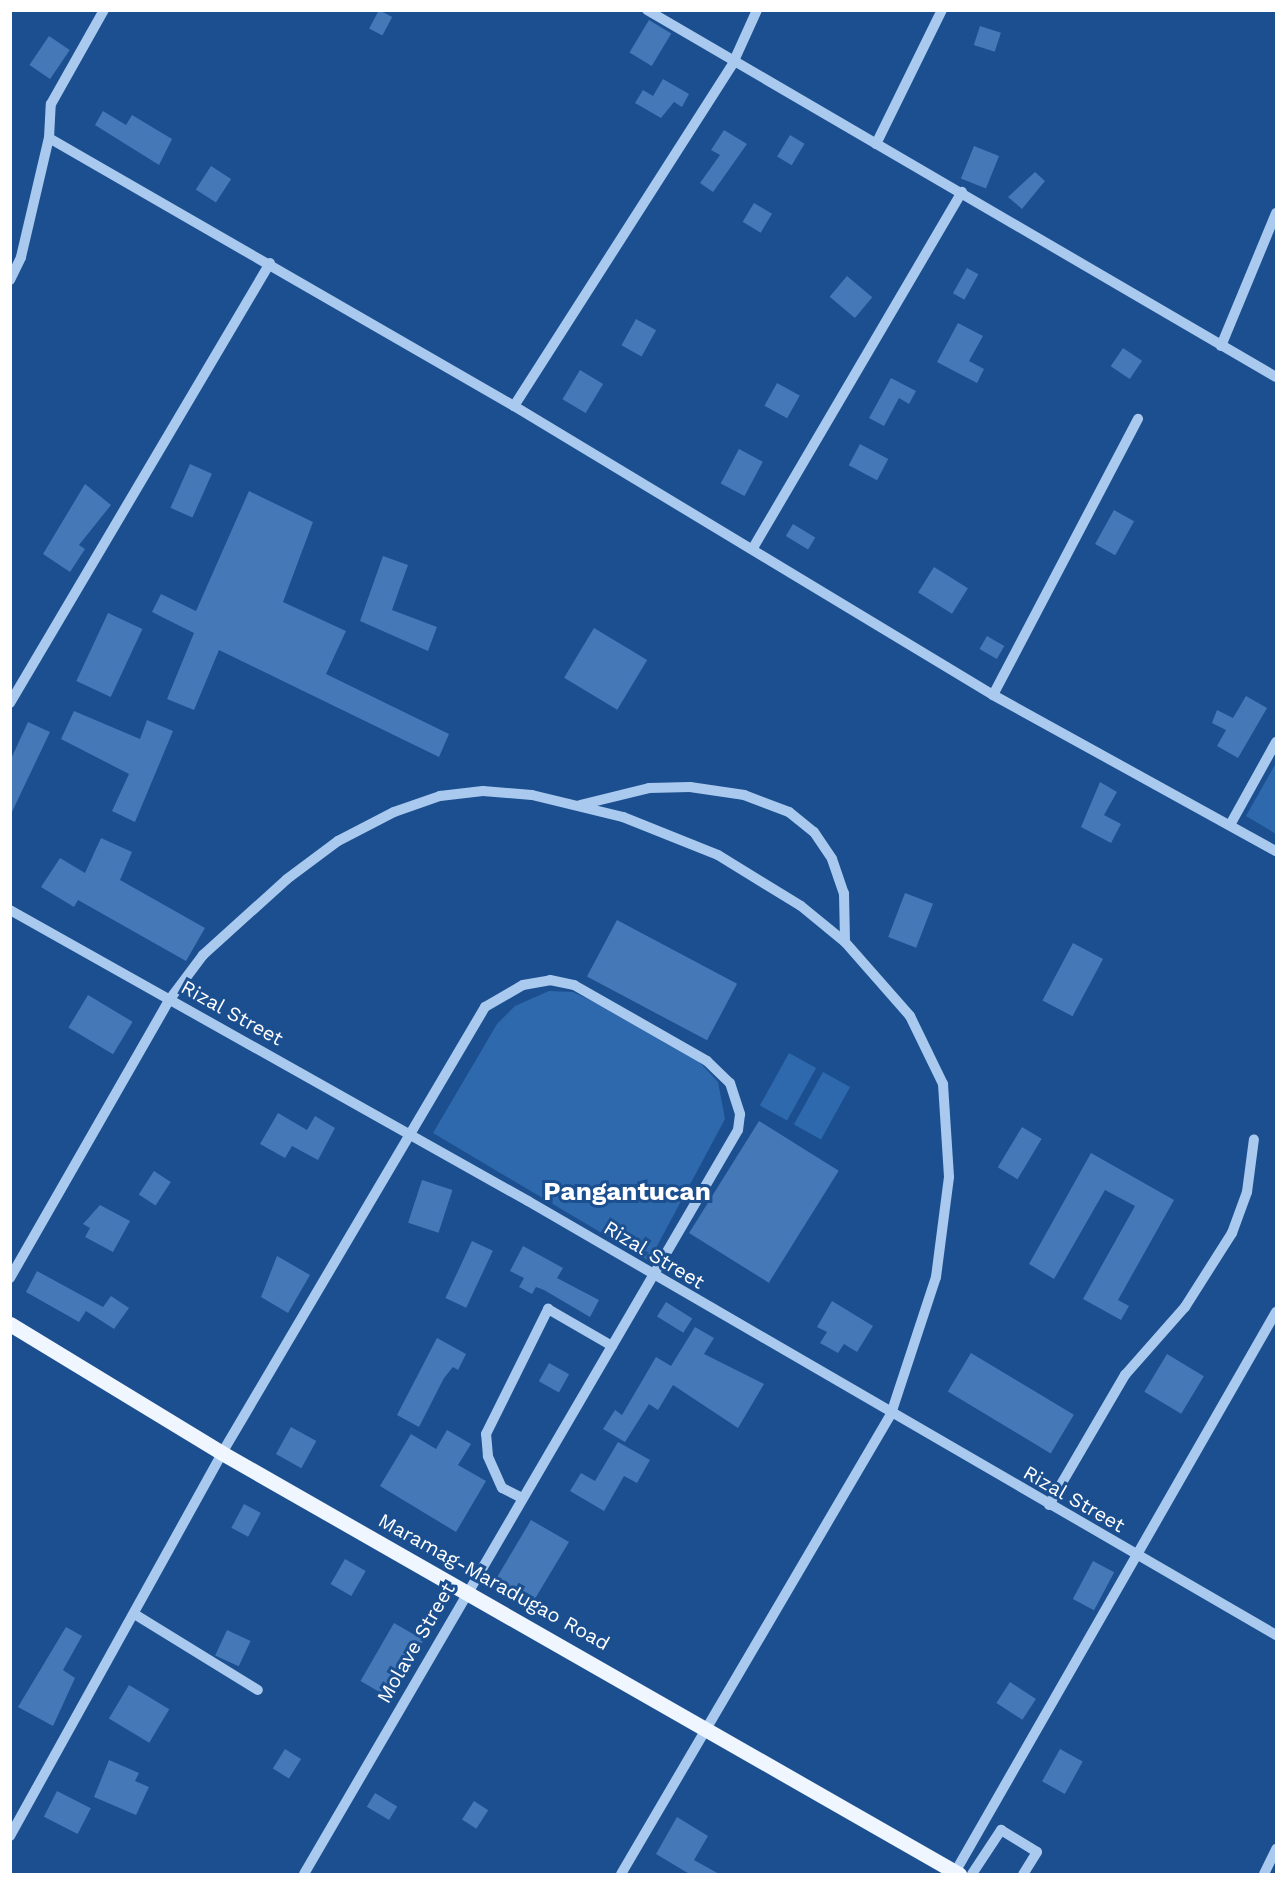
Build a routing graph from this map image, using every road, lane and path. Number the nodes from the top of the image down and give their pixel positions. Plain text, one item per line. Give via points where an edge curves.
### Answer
1 (104, 10) edge
2 (647, 10) edge
3 (757, 10) edge
4 (942, 10) edge
5 (733, 63) junction
6 (49, 138) junction
7 (876, 144) junction
8 (962, 192) junction
9 (1276, 213) edge
10 (270, 263) junction
11 (10, 280) edge
12 (1221, 345) junction
13 (1276, 377) edge
14 (514, 406) junction
15 (1138, 419) dead end
16 (753, 548) junction
17 (993, 695) junction
18 (10, 703) edge
19 (1276, 742) edge
20 (580, 805) junction
21 (1230, 825) junction
22 (1276, 851) edge
23 (10, 910) edge
24 (845, 942) junction
25 (170, 999) junction
26 (411, 1134) junction
27 (1254, 1139) dead end
28 (653, 1276) junction
29 (10, 1278) edge
30 (1276, 1312) edge
31 (10, 1324) edge
32 (612, 1346) junction
33 (891, 1414) junction
34 (222, 1453) junction
35 (522, 1498) junction
36 (1049, 1506) junction
37 (1135, 1554) junction
38 (466, 1594) junction
39 (136, 1615) junction
40 (1276, 1635) edge
41 (258, 1690) dead end
42 (704, 1724) junction
43 (10, 1836) edge
44 (1276, 1849) edge
45 (956, 1874) edge
46 (304, 1875) edge
47 (621, 1875) edge
48 (972, 1875) edge
49 (1023, 1875) edge
50 (1264, 1875) edge

1 - 6 street via 51,104
2 - 5 street
3 - 5 street
4 - 7 street
5 - 7 street
5 - 14 street
6 - 10 street
6 - 11 street via 21,257
7 - 8 street
8 - 12 street
8 - 16 street
9 - 12 street
10 - 14 street
10 - 18 street
12 - 13 street
14 - 16 street
15 - 17 street
16 - 17 street
17 - 21 street
19 - 21 street
20 - 24 street via 718,855 801,906
20 - 24 street via 649,788 690,787 744,795 789,812 814,832 832,859 844,893
20 - 25 street via 483,791 440,796 394,812 338,841 236,921
21 - 22 street
23 - 25 street, Rizal Street
24 - 33 street via 882,978 930,1050 943,1084 948,1130 949,1177 936,1277 911,1365
25 - 26 street, Rizal Street
25 - 29 street
26 - 28 street, Rizal Street
26 - 28 street, Molave Street via 485,1007 524,986 550,980 574,985 655,1029 707,1061 730,1083 740,1114 731,1149
26 - 34 street, Molave Street
27 - 36 street via 1247,1192 1232,1233 1185,1307 1125,1375
28 - 32 street, Molave Street
28 - 33 street, Rizal Street
30 - 37 street
31 - 34 main road, Maramag-Maradugao Road
32 - 35 street, Molave Street
32 - 35 street via 548,1309 486,1434 488,1455 502,1488
33 - 36 street, Rizal Street
33 - 42 street
34 - 38 main road, Maramag-Maradugao Road
34 - 39 street, Molave Street
35 - 38 street, Molave Street
36 - 37 street, Rizal Street
37 - 40 street, Rizal Street
37 - 45 street
38 - 42 main road, Maramag-Maradugao Road
38 - 46 street, Molave Street
39 - 41 street
39 - 43 street, Molave Street
42 - 45 main road, Maramag-Maradugao Road
42 - 47 street
44 - 50 street
48 - 49 street via 1001,1830 1037,1851

